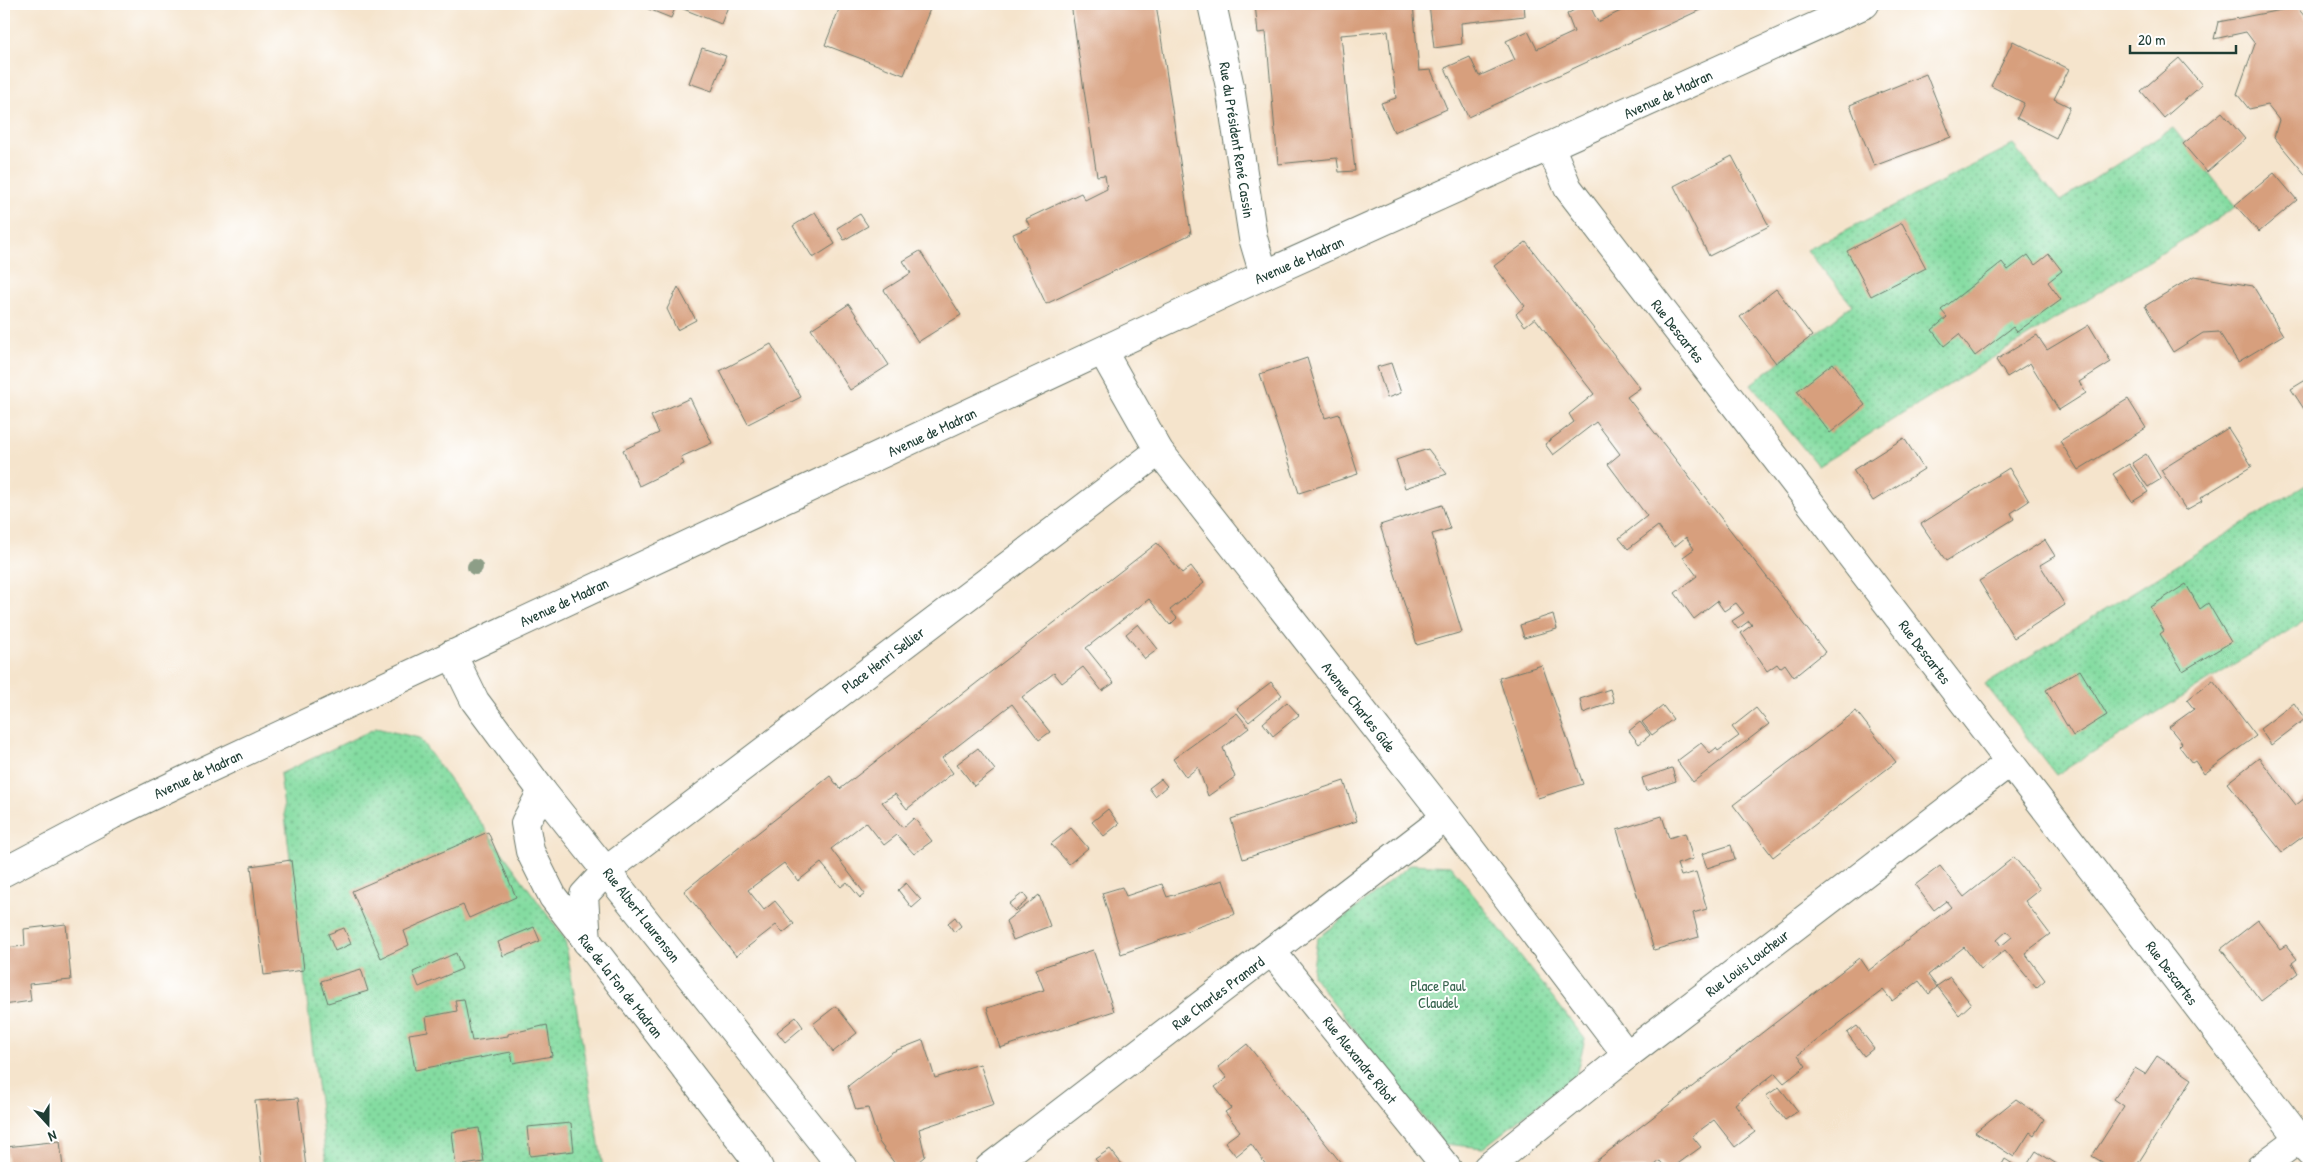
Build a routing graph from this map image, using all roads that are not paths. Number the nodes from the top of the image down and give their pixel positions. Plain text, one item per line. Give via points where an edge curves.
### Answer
1 (1212, 4) edge
2 (1865, 4) edge
3 (1551, 148) junction
4 (1264, 275) junction
5 (1103, 352) junction
6 (1159, 451) junction
7 (452, 654) junction
8 (2010, 762) junction
9 (542, 791) junction
10 (1446, 817) junction
11 (607, 870) junction
12 (4, 872) edge
13 (587, 942) junction
14 (1272, 952) junction
15 (1627, 1055) junction
16 (2304, 1145) edge
17 (759, 1168) edge
18 (843, 1168) edge
19 (989, 1168) edge
20 (1447, 1168) edge
21 (1487, 1168) edge
22 (2260, 1168) edge

1 - 4 street, Rue du Président René Cassin via 1230,87 1253,238
2 - 3 street, Avenue de Madran
3 - 4 street, Avenue de Madran
3 - 8 street, Rue Descartes via 1568,188
4 - 5 street, Avenue de Madran
5 - 6 street, Avenue Charles Gide
5 - 7 street, Avenue de Madran
6 - 10 street, Avenue Charles Gide
6 - 11 street, Place Henri Sellier
7 - 9 street, Rue Albert Laurenson via 475,701
7 - 12 street, Avenue de Madran via 112,815
8 - 15 street, Rue Louis Loucheur
8 - 16 street, Rue Descartes
9 - 11 street, Rue Albert Laurenson
9 - 13 street, Rue de la Fon de Madran via 525,823 530,851 553,897
10 - 14 street, Rue Charles Pranard
10 - 15 street, Avenue Charles Gide
11 - 13 street, Place Henri Sellier via 584,895
11 - 18 street, Rue Albert Laurenson
13 - 17 street, Rue de la Fon de Madran via 751,1153
14 - 19 street, Rue Charles Pranard
14 - 20 street, Rue Alexandre Ribot
15 - 21 street, Rue Louis Loucheur
16 - 22 street

